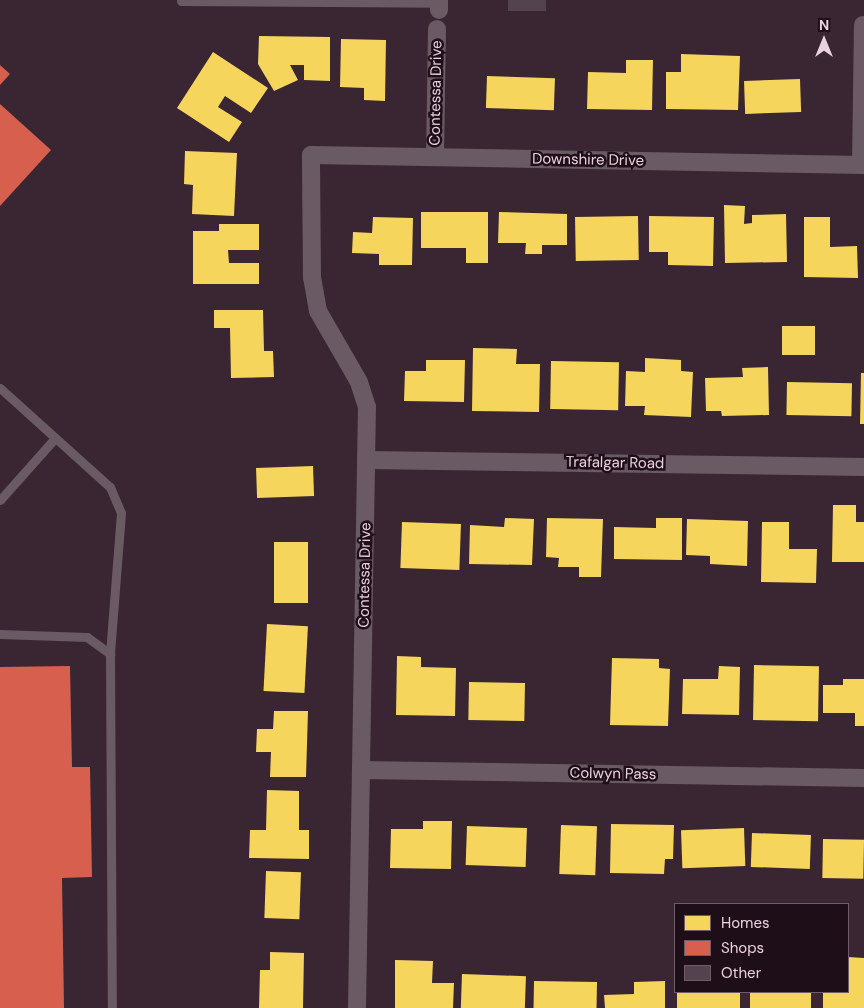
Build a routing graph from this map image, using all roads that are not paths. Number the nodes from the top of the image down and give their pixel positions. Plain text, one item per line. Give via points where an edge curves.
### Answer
1 (182, 1) edge
2 (439, 4) edge
3 (862, 25) dead end
4 (437, 29) dead end
5 (311, 155) joint
6 (435, 157) junction
7 (862, 165) edge
8 (0, 388) edge
9 (55, 438) junction
10 (366, 460) junction
11 (864, 467) edge
12 (0, 500) edge
13 (0, 634) edge
14 (110, 654) junction
15 (362, 770) junction
16 (864, 778) edge
17 (112, 1008) edge
18 (357, 1008) edge

1 - 2 lane
3 - 7 street
4 - 6 street, Contessa Drive
5 - 6 street, Downshire Drive
5 - 10 street, Contessa Drive via 312,278 318,311 359,382 367,407
6 - 7 street, Downshire Drive
8 - 9 lane
9 - 12 lane
9 - 14 lane via 110,487 121,514
10 - 11 street, Trafalgar Road
10 - 15 street, Contessa Drive
13 - 14 lane via 87,637
14 - 17 lane
15 - 16 street, Colwyn Pass
15 - 18 street, Contessa Drive

